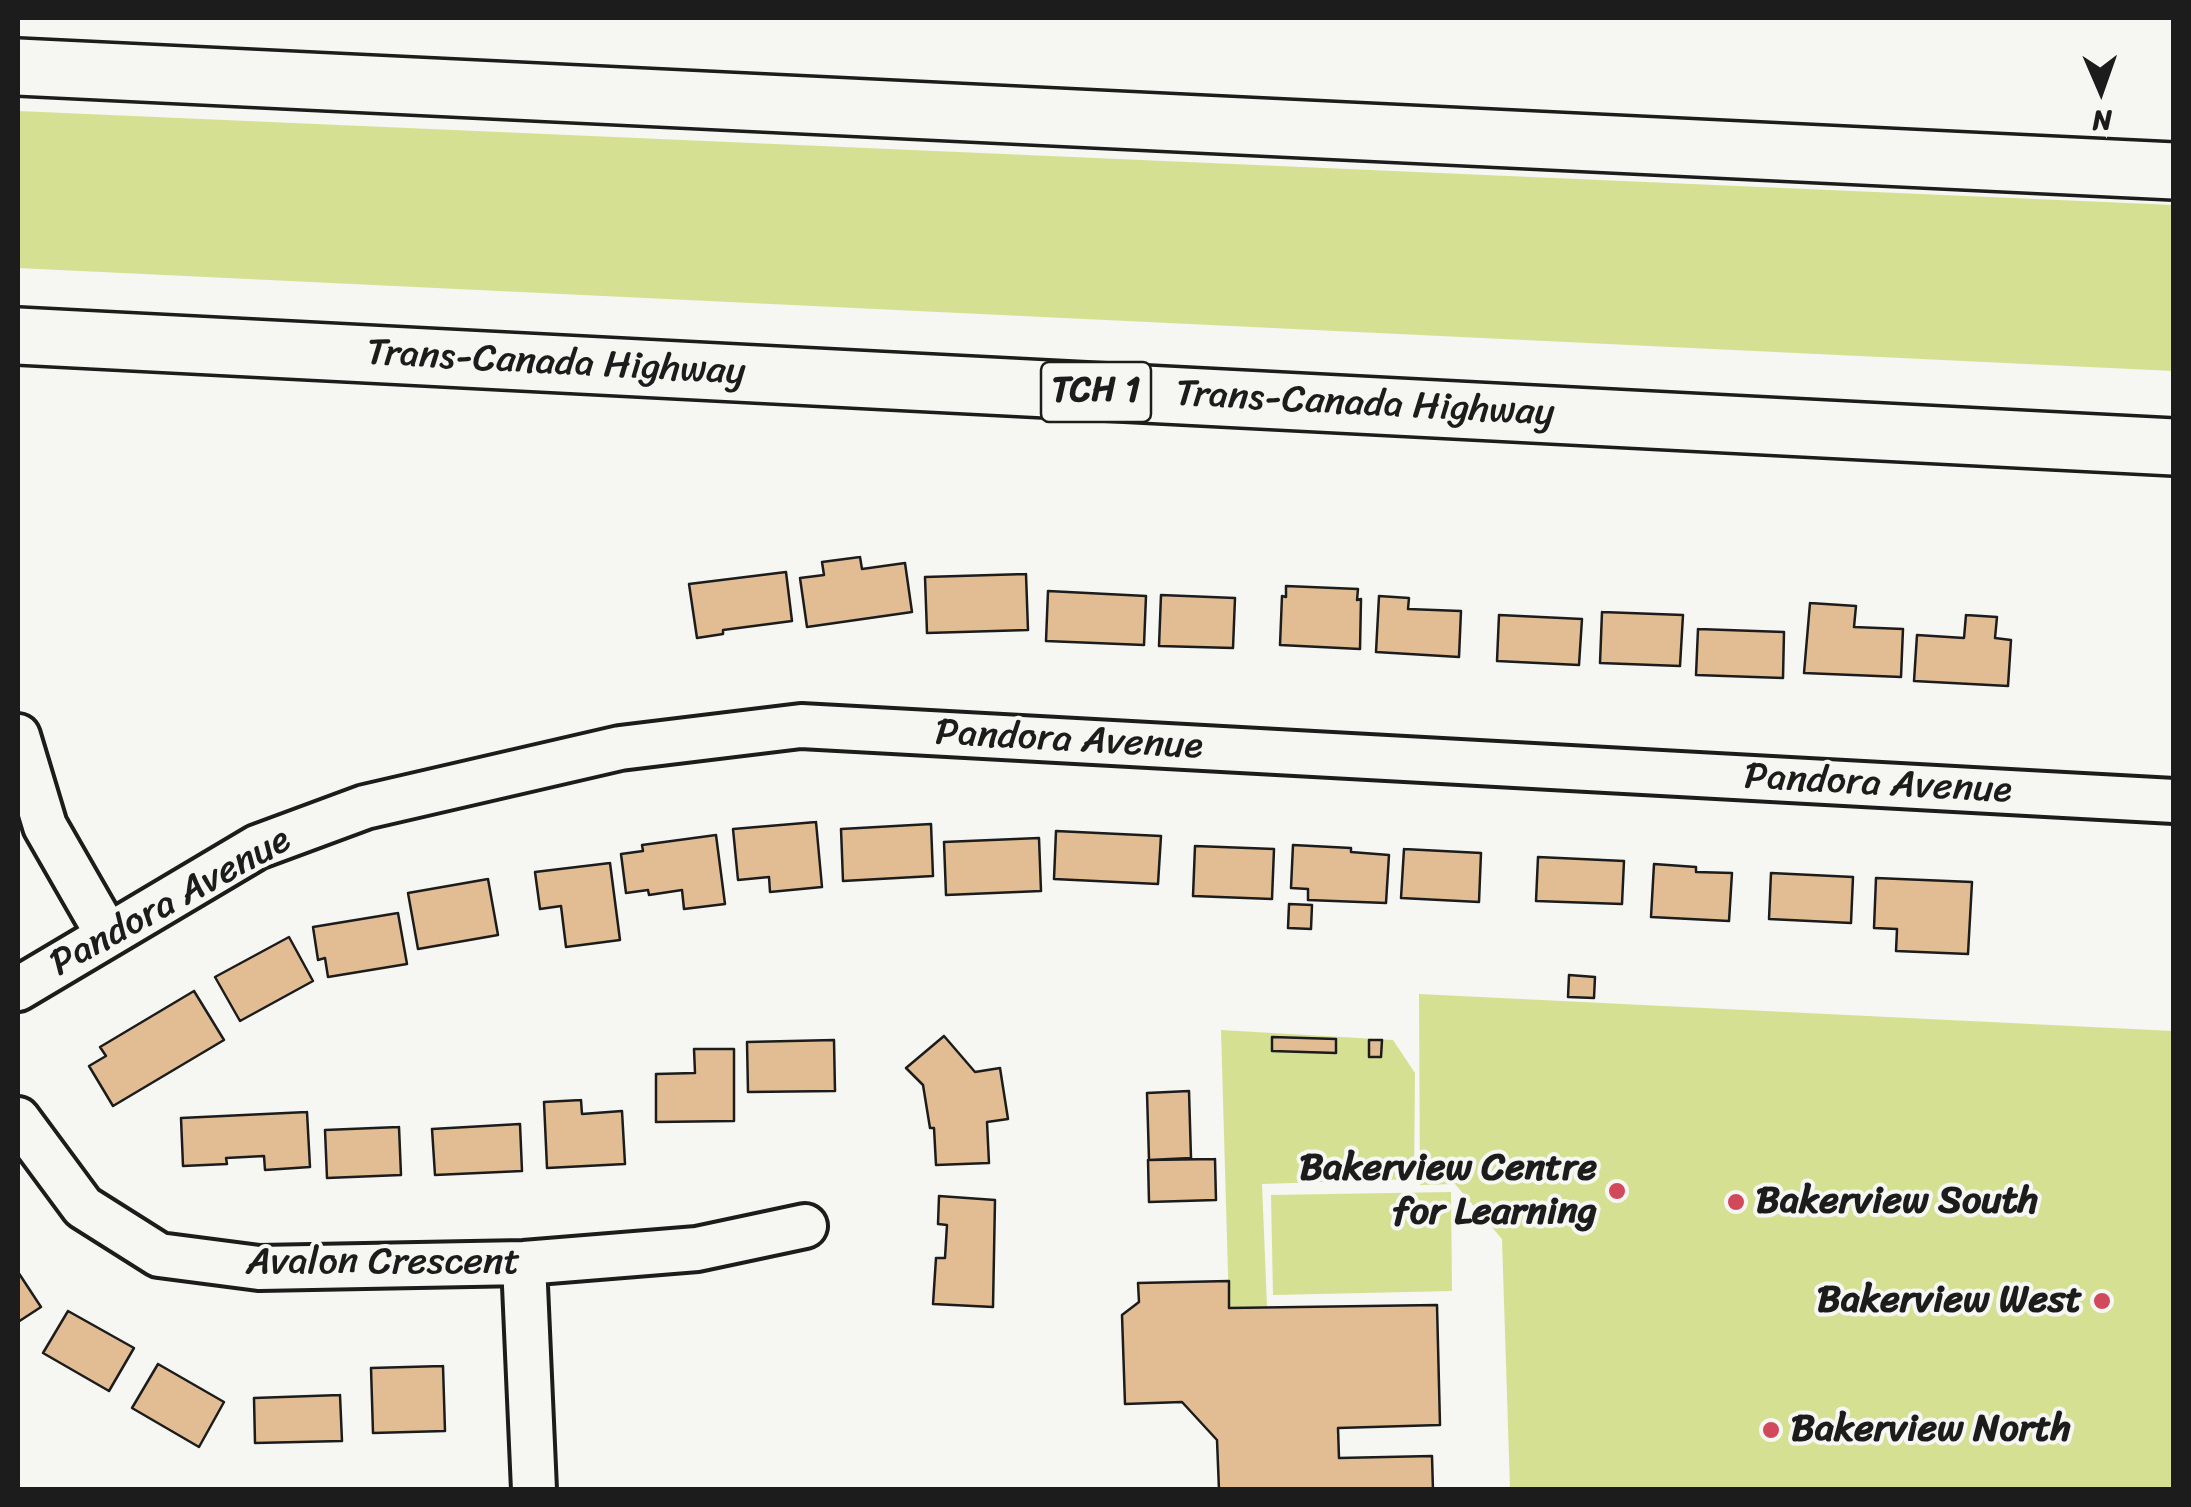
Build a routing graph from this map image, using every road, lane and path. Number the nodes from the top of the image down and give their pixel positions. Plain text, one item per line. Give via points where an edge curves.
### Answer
1 (18, 66) edge
2 (2174, 171) edge
3 (18, 336) edge
4 (2174, 446) edge
5 (18, 736) edge
6 (2174, 802) edge
7 (107, 934) junction
8 (18, 989) edge
9 (18, 1118) edge
10 (805, 1226) dead end
11 (524, 1264) junction
12 (534, 1490) edge

1 - 2 highway
3 - 4 highway, Trans-Canada Highway / TCH 1
5 - 7 street via 45,826
6 - 7 street, Pandora Avenue via 801,726 620,748 365,807 257,847
7 - 8 street, Pandora Avenue
9 - 11 street, Avalon Crescent via 83,1207 158,1255 259,1268
10 - 11 street, Avalon Crescent via 697,1249
11 - 12 street

